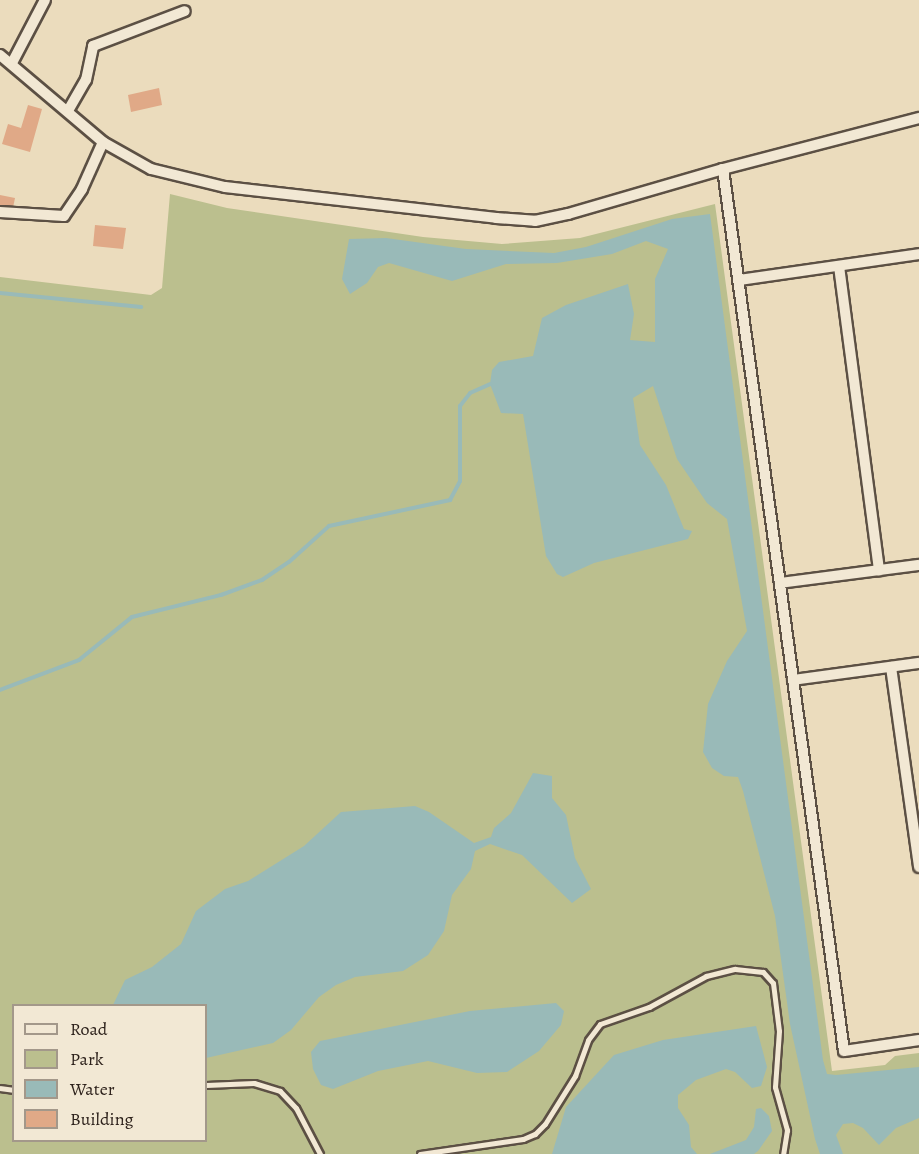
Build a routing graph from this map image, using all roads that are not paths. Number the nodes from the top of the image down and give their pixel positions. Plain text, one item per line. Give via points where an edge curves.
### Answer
1 (45, 0) edge
2 (185, 11) dead end
3 (0, 55) edge
4 (12, 63) junction
5 (69, 109) junction
6 (919, 118) edge
7 (103, 142) junction
8 (723, 169) junction
9 (0, 212) edge
10 (919, 254) edge
11 (839, 266) junction
12 (739, 280) junction
13 (919, 565) edge
14 (879, 570) junction
15 (780, 583) junction
16 (919, 663) edge
17 (891, 667) junction
18 (793, 680) junction
19 (919, 867) edge
20 (919, 1040) edge
21 (207, 1085) edge
22 (320, 1154) edge
23 (420, 1154) edge
24 (783, 1154) edge

1 - 4 street
2 - 5 street via 93,46 86,80
3 - 4 street
4 - 5 street
5 - 7 street
6 - 8 street
7 - 8 street via 151,169 225,187 535,220
7 - 9 street via 82,189 64,216
8 - 12 street
10 - 11 street
11 - 12 street
11 - 14 street
12 - 15 street
13 - 14 street
14 - 15 street
15 - 18 street
16 - 17 street
17 - 18 street
17 - 19 street
18 - 20 street via 844,1051
21 - 22 lane via 254,1083 280,1092 296,1108
23 - 24 lane via 535,1134 575,1076 588,1040 600,1024 649,1007 706,976 735,969 763,972 773,983 779,1030 775,1087 787,1130

